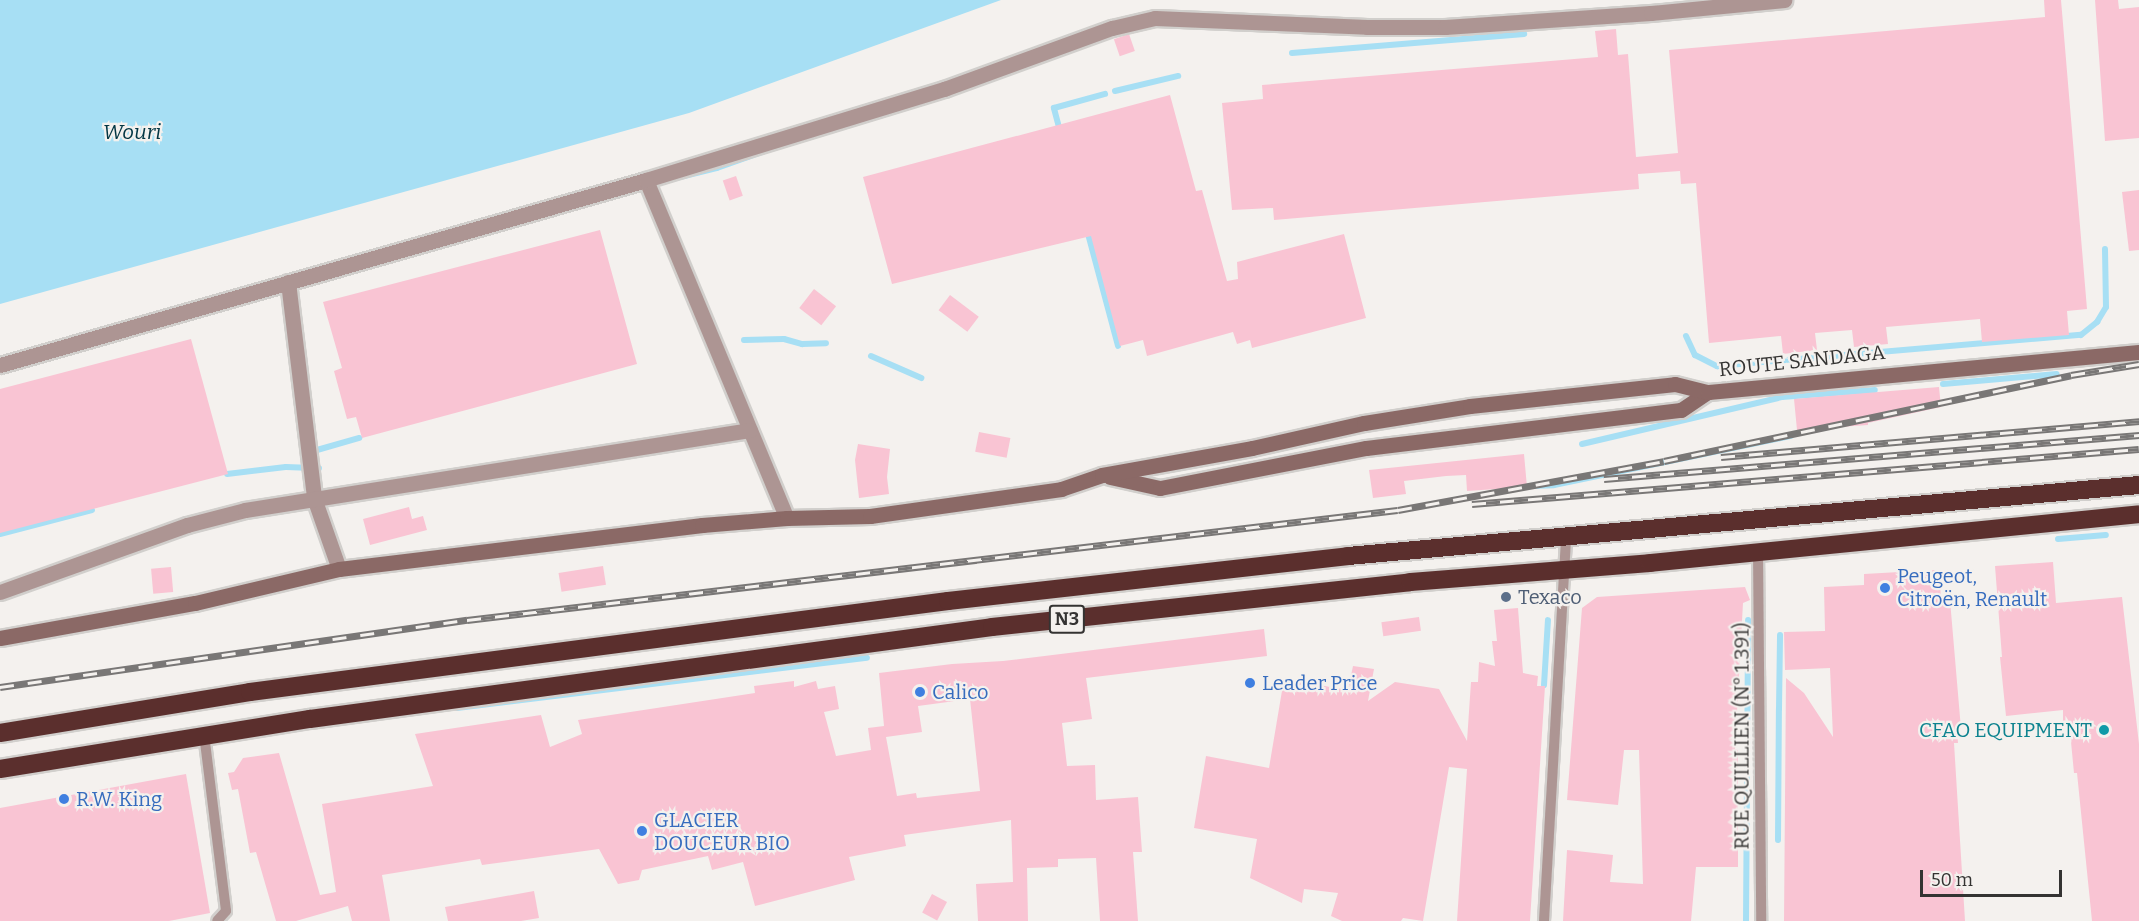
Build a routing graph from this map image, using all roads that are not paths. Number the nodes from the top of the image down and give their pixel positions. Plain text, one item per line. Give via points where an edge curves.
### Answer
1 (1784, 0) edge
2 (646, 180) junction
3 (288, 282) junction
4 (2139, 352) edge
5 (0, 365) edge
6 (1708, 392) junction
7 (750, 430) junction
8 (1252, 448) junction
9 (1155, 466) junction
10 (1255, 469) junction
11 (1102, 475) junction
12 (2139, 485) edge
13 (1160, 488) junction
14 (314, 498) junction
15 (2139, 514) edge
16 (787, 518) junction
17 (1566, 537) junction
18 (1758, 550) junction
19 (339, 569) junction
20 (1565, 570) junction
21 (0, 592) edge
22 (0, 638) edge
23 (0, 733) edge
24 (204, 734) junction
25 (0, 769) edge
26 (217, 921) edge
27 (1544, 921) edge
28 (1761, 921) edge

1 - 2 street via 1445,27 1155,18 1112,28 944,89
2 - 3 street
2 - 7 street
3 - 5 street
3 - 14 street
4 - 6 street, ROUTE SANDAGA
6 - 8 street, ROUTE SANDAGA via 1675,384 1470,406 1364,423
6 - 10 street via 1681,410 1366,448
7 - 14 street
7 - 16 street
8 - 9 street, ROUTE SANDAGA
8 - 10 street
9 - 11 street, ROUTE SANDAGA
9 - 13 street
10 - 13 street
11 - 13 street
11 - 16 street, ROUTE SANDAGA via 1061,489 870,516
12 - 17 highway, N3
14 - 19 street
14 - 21 street via 187,525
15 - 18 highway, N3
16 - 19 street, ROUTE SANDAGA
17 - 20 lane
17 - 23 highway, N3 via 1348,556 948,601 262,691
18 - 20 highway, N3
18 - 28 lane, RUE QUILLIEN (N° 1.391)
19 - 22 street, ROUTE SANDAGA via 195,603
20 - 24 highway, N3 via 1410,582 992,627
20 - 27 lane
24 - 25 highway, N3
24 - 26 lane via 226,911

